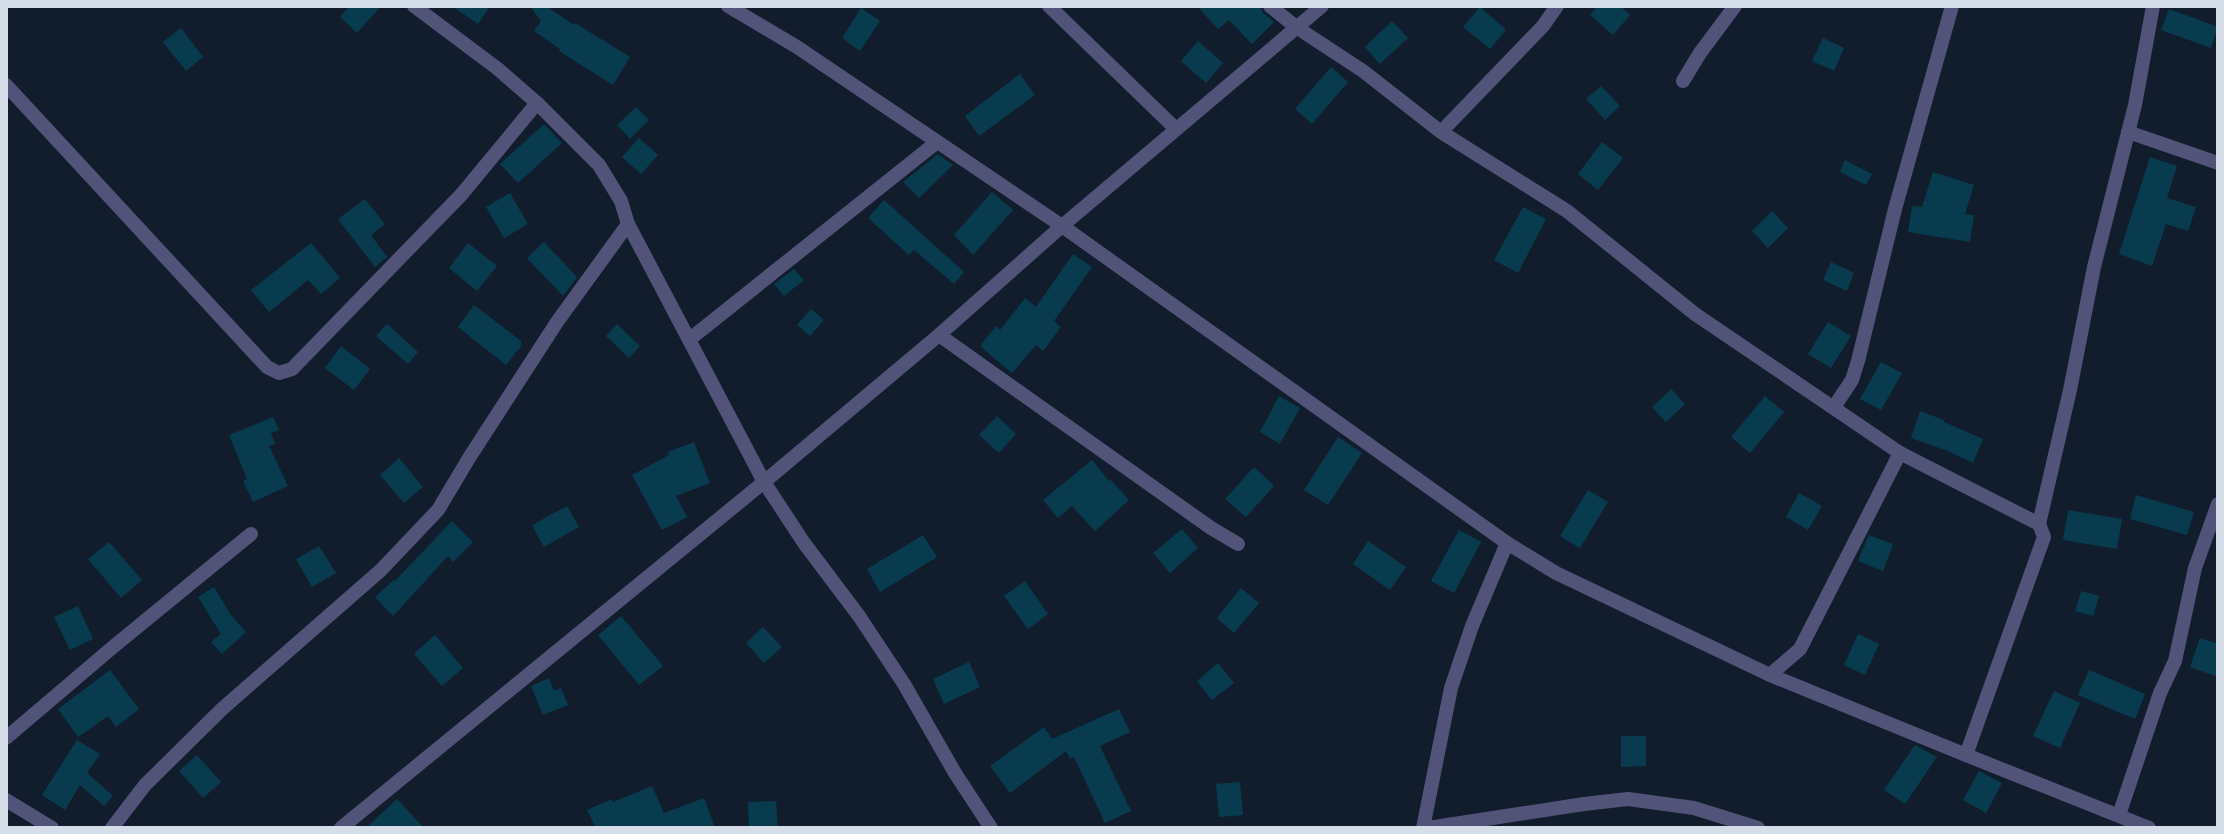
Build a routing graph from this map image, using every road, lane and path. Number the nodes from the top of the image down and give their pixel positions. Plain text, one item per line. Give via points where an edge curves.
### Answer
1 (414, 6) edge
2 (728, 6) edge
3 (1049, 6) edge
4 (1270, 6) edge
5 (1322, 6) edge
6 (1557, 6) edge
7 (1735, 6) edge
8 (1952, 6) edge
9 (2153, 6) edge
10 (1296, 27) junction
11 (1683, 81) dead end
12 (6, 85) edge
13 (537, 103) junction
14 (1176, 129) junction
15 (1441, 132) junction
16 (2128, 132) junction
17 (937, 142) junction
18 (2218, 163) edge
19 (628, 224) junction
20 (1062, 226) junction
21 (939, 335) junction
22 (690, 339) junction
23 (1834, 407) junction
24 (1900, 453) junction
25 (764, 482) junction
26 (2218, 504) edge
27 (2039, 524) junction
28 (251, 534) dead end
29 (1507, 543) junction
30 (1238, 544) dead end
31 (1770, 675) junction
32 (6, 738) edge
33 (1966, 755) junction
34 (6, 800) edge
35 (2119, 815) junction
36 (52, 828) edge
37 (112, 828) edge
38 (341, 828) edge
39 (991, 828) edge
40 (1426, 828) edge
41 (1758, 828) edge
42 (2149, 828) edge

1 - 13 street
2 - 17 street
3 - 14 street
4 - 10 street
5 - 10 street
6 - 15 street
7 - 11 street
8 - 23 street via 1855,370
9 - 16 street
10 - 14 street
10 - 15 street
12 - 13 street via 267,367 279,373 292,369 461,195
13 - 19 street via 599,165
14 - 20 street
15 - 23 street via 1567,211 1695,314
16 - 18 street
16 - 27 street
17 - 20 street
17 - 22 street
19 - 22 street
19 - 37 street via 557,322 438,510 381,570 200,731 145,785
20 - 21 street
20 - 29 street
21 - 25 street
21 - 30 street
22 - 25 street
23 - 24 street
24 - 27 street
24 - 31 street via 1800,649
25 - 38 street
25 - 39 street via 867,627
26 - 35 street via 2195,568 2175,661
27 - 33 street via 2044,537
28 - 32 street
29 - 31 street via 1556,573
29 - 40 street via 1451,688
31 - 33 street
33 - 35 street
34 - 36 street
35 - 42 street
40 - 41 street via 1628,799 1694,808

